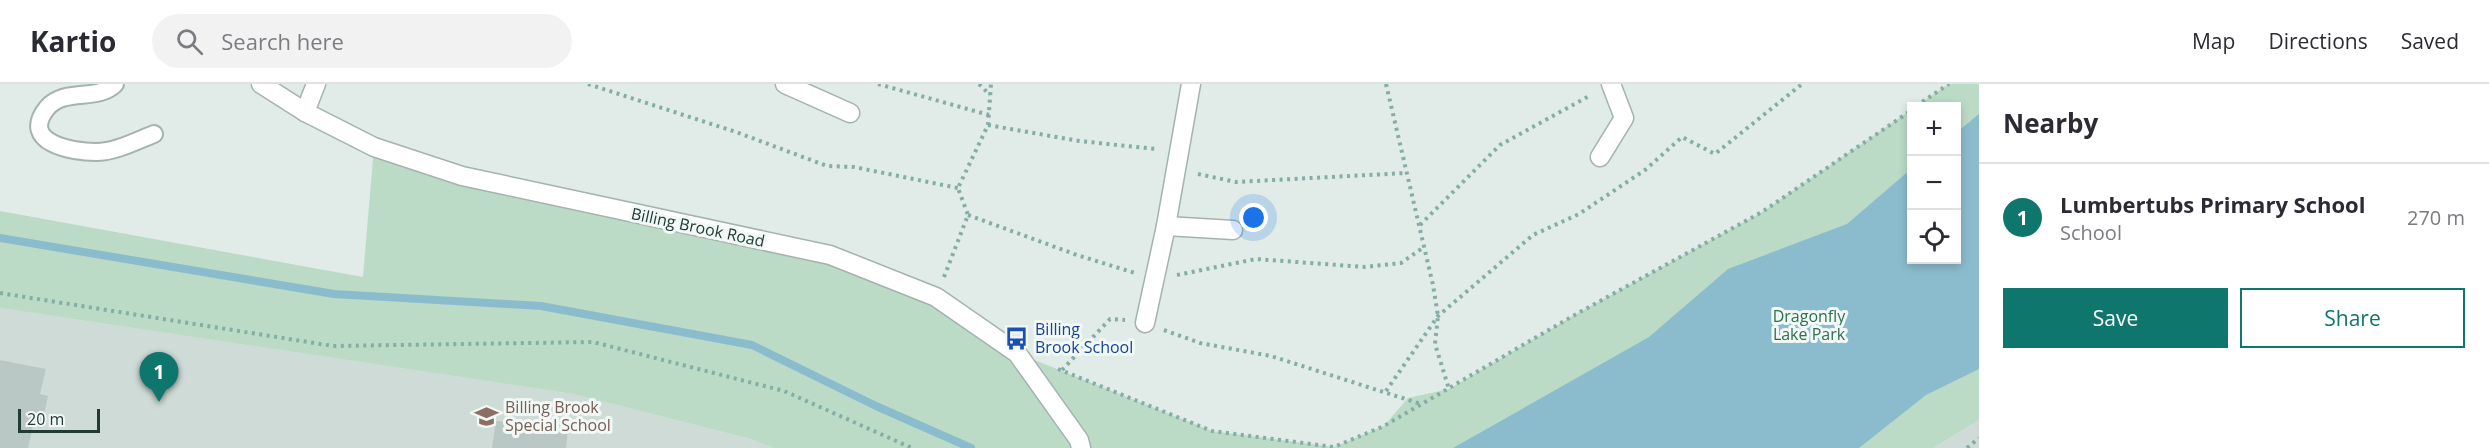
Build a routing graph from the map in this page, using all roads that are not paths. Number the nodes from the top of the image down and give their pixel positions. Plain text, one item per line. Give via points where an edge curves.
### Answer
1 (115, 84) edge
2 (261, 84) edge
3 (316, 84) edge
4 (785, 84) edge
5 (1191, 84) edge
6 (1611, 84) edge
7 (305, 112) junction
8 (850, 113) dead end
9 (153, 134) dead end
10 (1600, 157) dead end
11 (1167, 225) junction
12 (1233, 230) dead end
13 (1145, 323) road end
14 (1081, 448) edge

1 - 9 lane via 101,92 56,100 42,117 41,134 57,147 98,152
2 - 7 street, Billing Brook Road
3 - 7 street
4 - 8 street
5 - 11 street
6 - 10 street via 1624,118
7 - 14 street, Billing Brook Road via 374,147 462,176 830,255 936,297 1017,353
11 - 12 street
11 - 13 street

